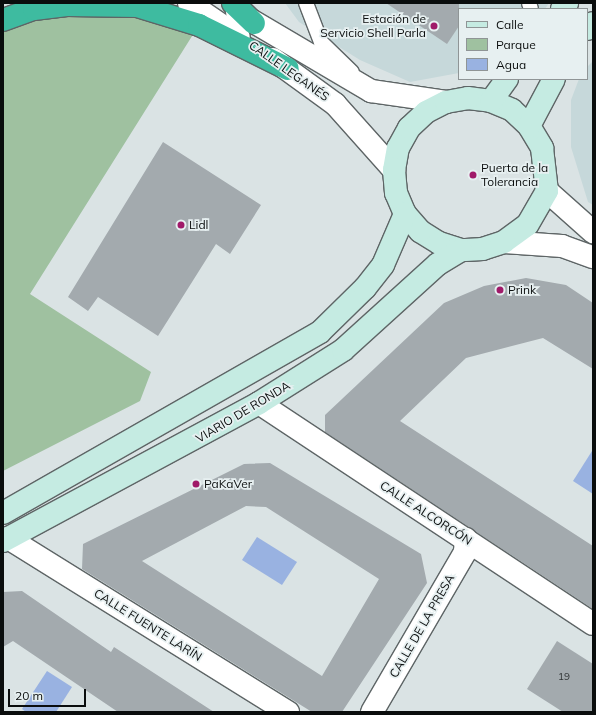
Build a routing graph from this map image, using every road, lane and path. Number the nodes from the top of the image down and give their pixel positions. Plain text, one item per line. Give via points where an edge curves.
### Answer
1 (189, 3) edge
2 (223, 3) edge
3 (233, 3) edge
4 (306, 3) edge
5 (3, 20) edge
6 (254, 23) junction
7 (288, 69) junction
8 (506, 80) edge
9 (553, 80) edge
10 (371, 91) junction
11 (491, 101) junction
12 (446, 102) junction
13 (529, 126) junction
14 (394, 170) junction
15 (547, 191) junction
16 (405, 214) junction
17 (593, 232) edge
18 (504, 242) junction
19 (461, 250) junction
20 (593, 257) edge
21 (259, 403) junction
22 (3, 513) edge
23 (5, 539) edge
24 (466, 539) junction
25 (593, 624) edge
26 (288, 712) edge
27 (372, 712) edge

1 - 7 street, CALLE LEGANÉS
2 - 6 street, CALLE LEGANÉS
3 - 6 highway
4 - 10 lane via 321,42
5 - 7 highway via 34,9 67,5 137,6 198,25
6 - 10 street, CALLE LEGANÉS
7 - 14 street, CALLE LEGANÉS via 335,104
8 - 11 main road
9 - 13 main road
10 - 12 street, CALLE LEGANÉS
11 - 12 main road, CALLE LEGANÉS via 468,98
11 - 13 main road, CALLE LEGANÉS via 512,110
12 - 14 main road, CALLE LEGANÉS via 426,112 409,128 398,148
13 - 15 main road, CALLE LEGANÉS via 542,148
14 - 16 main road, CALLE LEGANÉS via 396,193
15 - 17 street
15 - 18 main road, CALLE LEGANÉS via 527,225
16 - 19 main road, CALLE LEGANÉS via 420,231 439,244
16 - 22 main road via 383,265 366,288 320,332
18 - 19 main road, CALLE LEGANÉS via 483,249
18 - 20 street, CALLE LEGANÉS via 562,246
19 - 21 main road, VIARIO DE RONDA via 438,264 343,350
21 - 23 main road, VIARIO DE RONDA
21 - 24 street, CALLE ALCORCÓN
23 - 26 street, CALLE FUENTE LARÍN
24 - 25 street, CALLE ALCORCÓN
24 - 27 street, CALLE DE LA PRESA via 465,552

